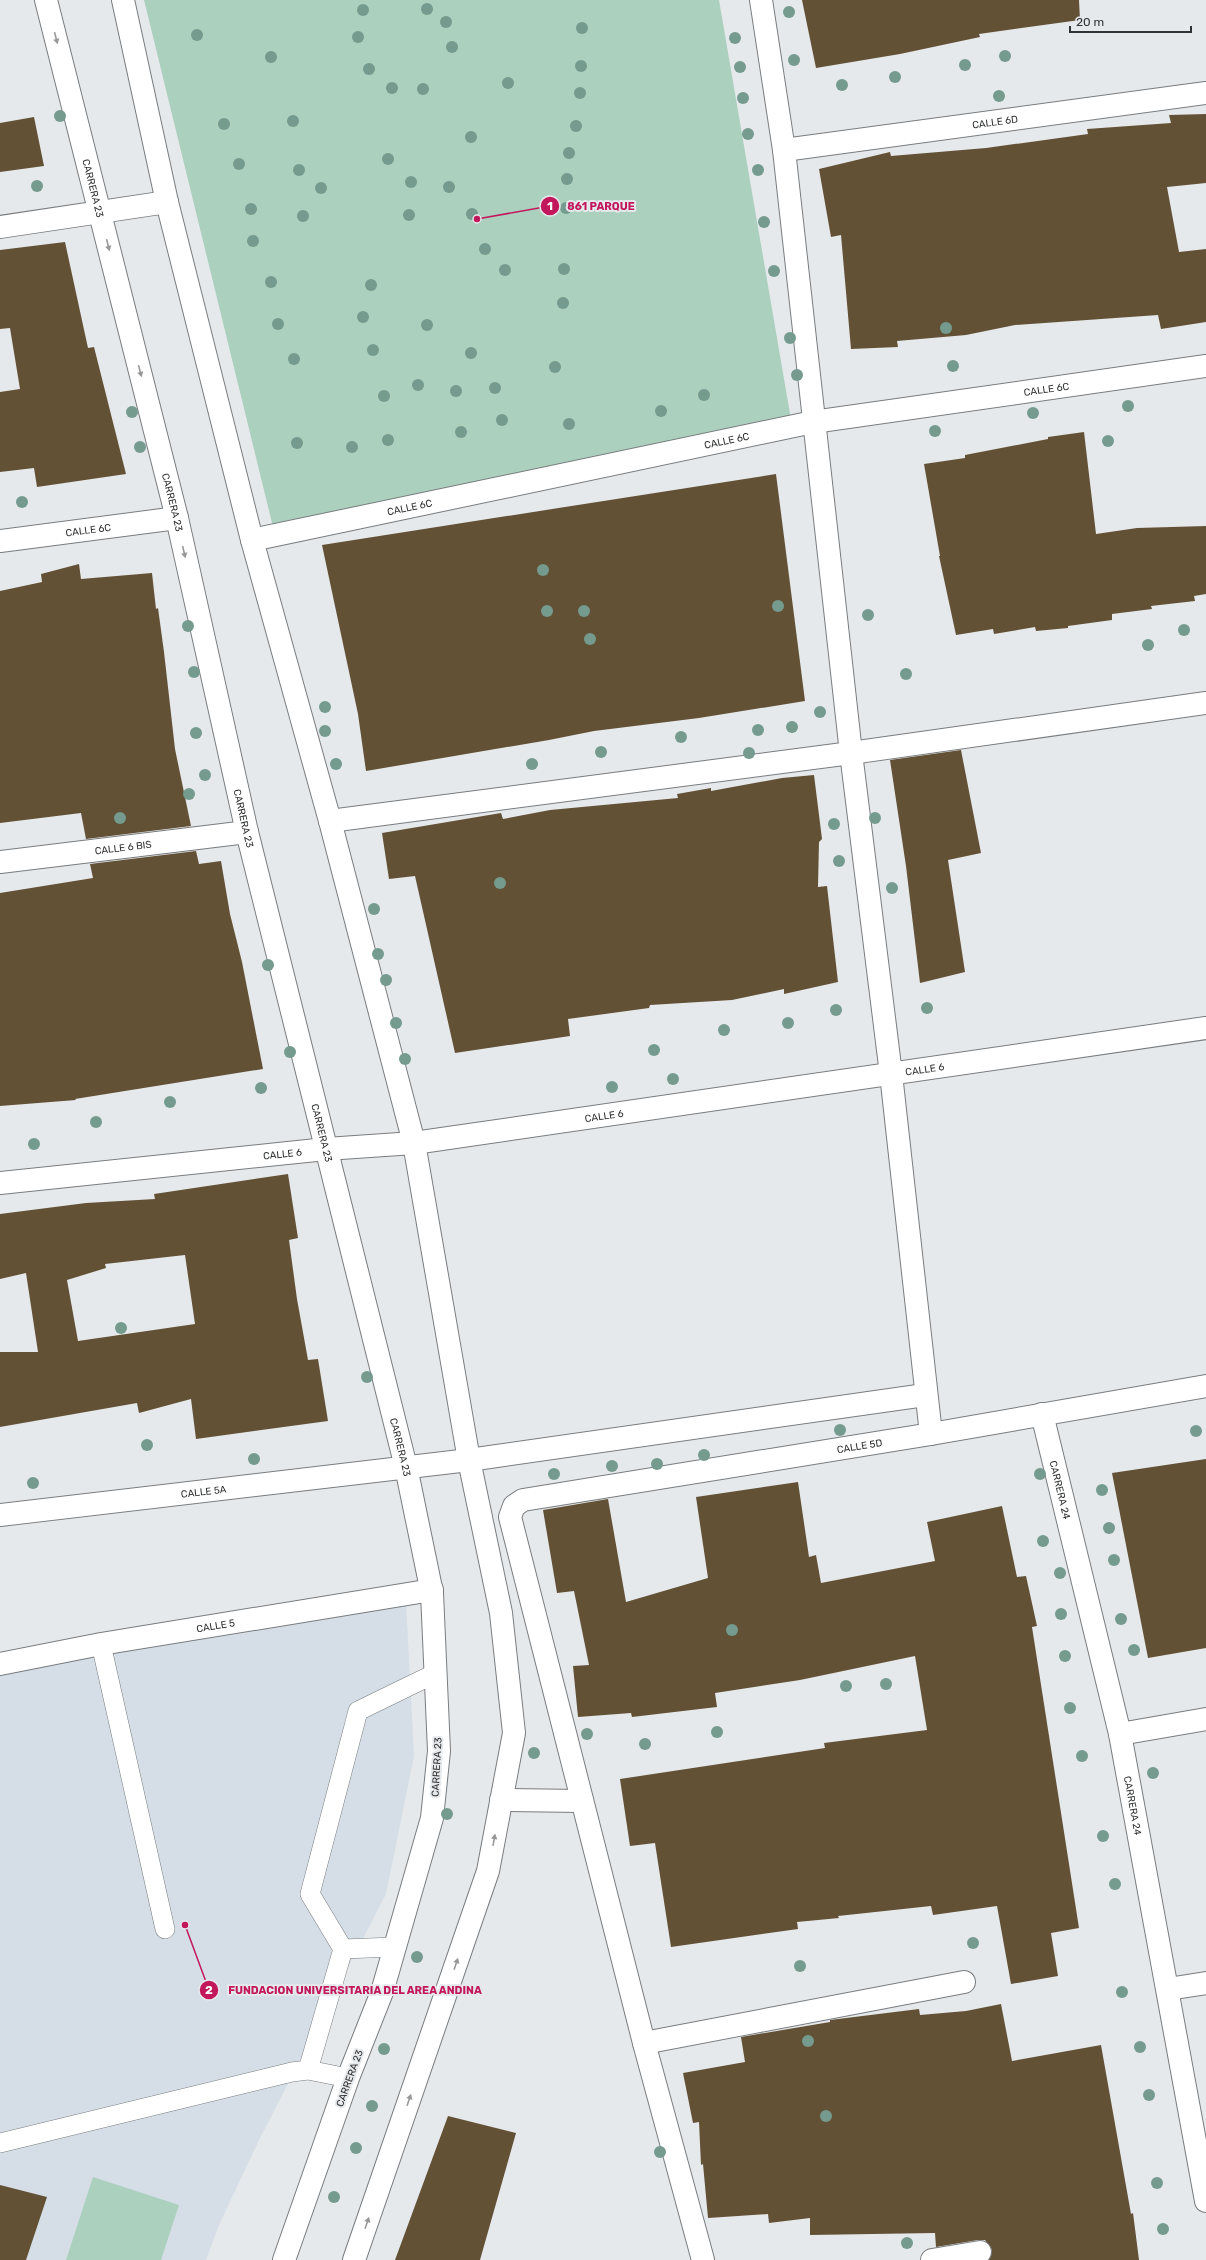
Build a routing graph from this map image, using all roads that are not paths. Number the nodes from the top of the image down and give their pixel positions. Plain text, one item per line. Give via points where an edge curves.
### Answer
1 (46, 0) edge
2 (123, 0) edge
3 (761, 0) edge
4 (1206, 93) edge
5 (784, 150) junction
6 (167, 202) junction
7 (100, 213) junction
8 (0, 227) edge
9 (1206, 366) edge
10 (813, 422) junction
11 (176, 518) junction
12 (252, 540) junction
13 (0, 541) edge
14 (1206, 703) edge
15 (851, 753) junction
16 (330, 821) junction
17 (247, 832) junction
18 (0, 862) edge
19 (1206, 1028) edge
20 (891, 1074) junction
21 (414, 1143) junction
22 (326, 1149) junction
23 (0, 1183) edge
24 (1206, 1386) edge
25 (925, 1395) junction
26 (1042, 1414) junction
27 (931, 1434) junction
28 (469, 1460) junction
29 (406, 1467) junction
30 (0, 1515) edge
31 (432, 1590) junction
32 (101, 1644) junction
33 (0, 1664) edge
34 (436, 1673) junction
35 (1206, 1719) edge
36 (1120, 1734) junction
37 (501, 1800) junction
38 (582, 1801) junction
39 (165, 1929) dead end
40 (394, 1946) junction
41 (343, 1949) junction
42 (964, 1982) dead end
43 (1206, 1983) edge
44 (1168, 1989) junction
45 (644, 2043) junction
46 (308, 2070) junction
47 (348, 2078) junction
48 (0, 2143) edge
49 (1206, 2201) edge
50 (980, 2252) dead end
51 (284, 2260) edge
52 (354, 2260) edge
53 (703, 2260) edge
54 (932, 2260) edge

1 -> 7 street, CARRERA 23
2 - 6 street
3 - 5 street
4 - 5 street, CALLE 6D
5 - 10 street
6 - 7 street
6 - 12 street
7 - 8 street
7 -> 11 street, CARRERA 23
9 - 10 street, CALLE 6C
10 - 12 street, CALLE 6C
10 - 15 street
11 - 13 street, CALLE 6C
11 -> 17 street, CARRERA 23
12 - 16 street
14 - 15 street
15 - 16 street
15 - 20 street
16 - 21 street
17 - 18 street, CALLE 6 BIS
17 - 22 street, CARRERA 23
19 - 20 street, CALLE 6
20 - 21 street, CALLE 6
20 - 25 street
21 - 22 street, CALLE 6
21 - 28 street
22 - 23 street, CALLE 6
22 - 29 street, CARRERA 23
24 - 26 street, CALLE 5D
25 - 27 street
25 - 28 street, CALLE 5A
26 - 27 street, CALLE 5D
26 - 36 street, CARRERA 24
27 - 38 street, CALLE 5D via 523,1500 514,1506 510,1517
28 - 29 street, CALLE 5A
28 - 37 street via 501,1614 514,1733
29 - 30 street, CALLE 5A
29 - 31 street, CARRERA 23
31 - 32 street, CALLE 5
31 - 34 street, CARRERA 23
32 - 33 street, CALLE 5
32 - 39 lane
34 - 40 street, CARRERA 23 via 439,1751 432,1818
34 - 41 lane via 358,1711 310,1894
35 - 36 street
36 - 44 street, CARRERA 24
37 - 38 street
52 -> 37 street via 488,1870
38 - 45 street
40 - 41 lane
40 - 47 street, CARRERA 23 via 382,1992
41 - 46 lane
42 - 45 street
43 - 44 street
44 - 49 street, CARRERA 24
45 - 53 street
46 - 47 lane
46 - 48 lane
47 - 51 street, CARRERA 23
50 - 54 street

